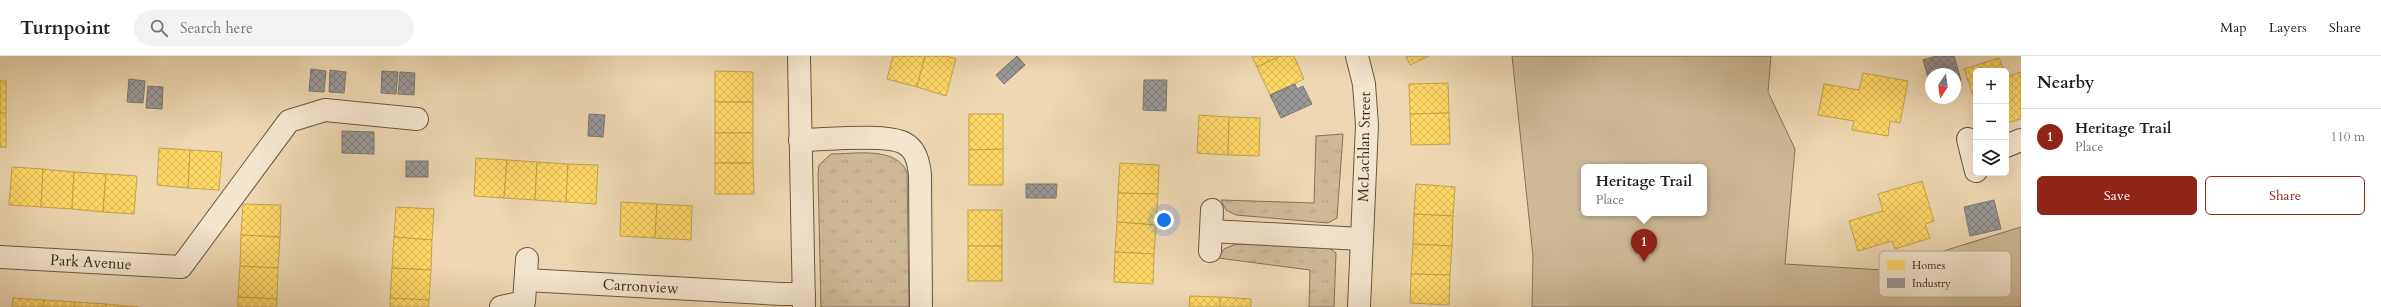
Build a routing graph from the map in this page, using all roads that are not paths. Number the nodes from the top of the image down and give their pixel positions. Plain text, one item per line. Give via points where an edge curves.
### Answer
1 (799, 56) edge
2 (1356, 56) edge
3 (417, 119) dead end
4 (800, 140) junction
5 (2021, 140) edge
6 (2009, 145) edge
7 (1211, 230) dead end
8 (1362, 239) junction
9 (0, 257) edge
10 (804, 300) edge
11 (501, 307) edge
12 (921, 307) edge
13 (1359, 307) edge

1 - 4 street, Carronview
2 - 8 street, McLachlan Street via 1364,84 1367,126
3 - 9 street, Park Avenue via 325,110 289,121 181,268
4 - 10 street, Carronview
4 - 12 street via 890,139 905,143 914,151 920,175
5 - 6 street
7 - 8 street
8 - 13 street, McLachlan Street
10 - 11 street, Carronview via 781,294 526,270 524,302

